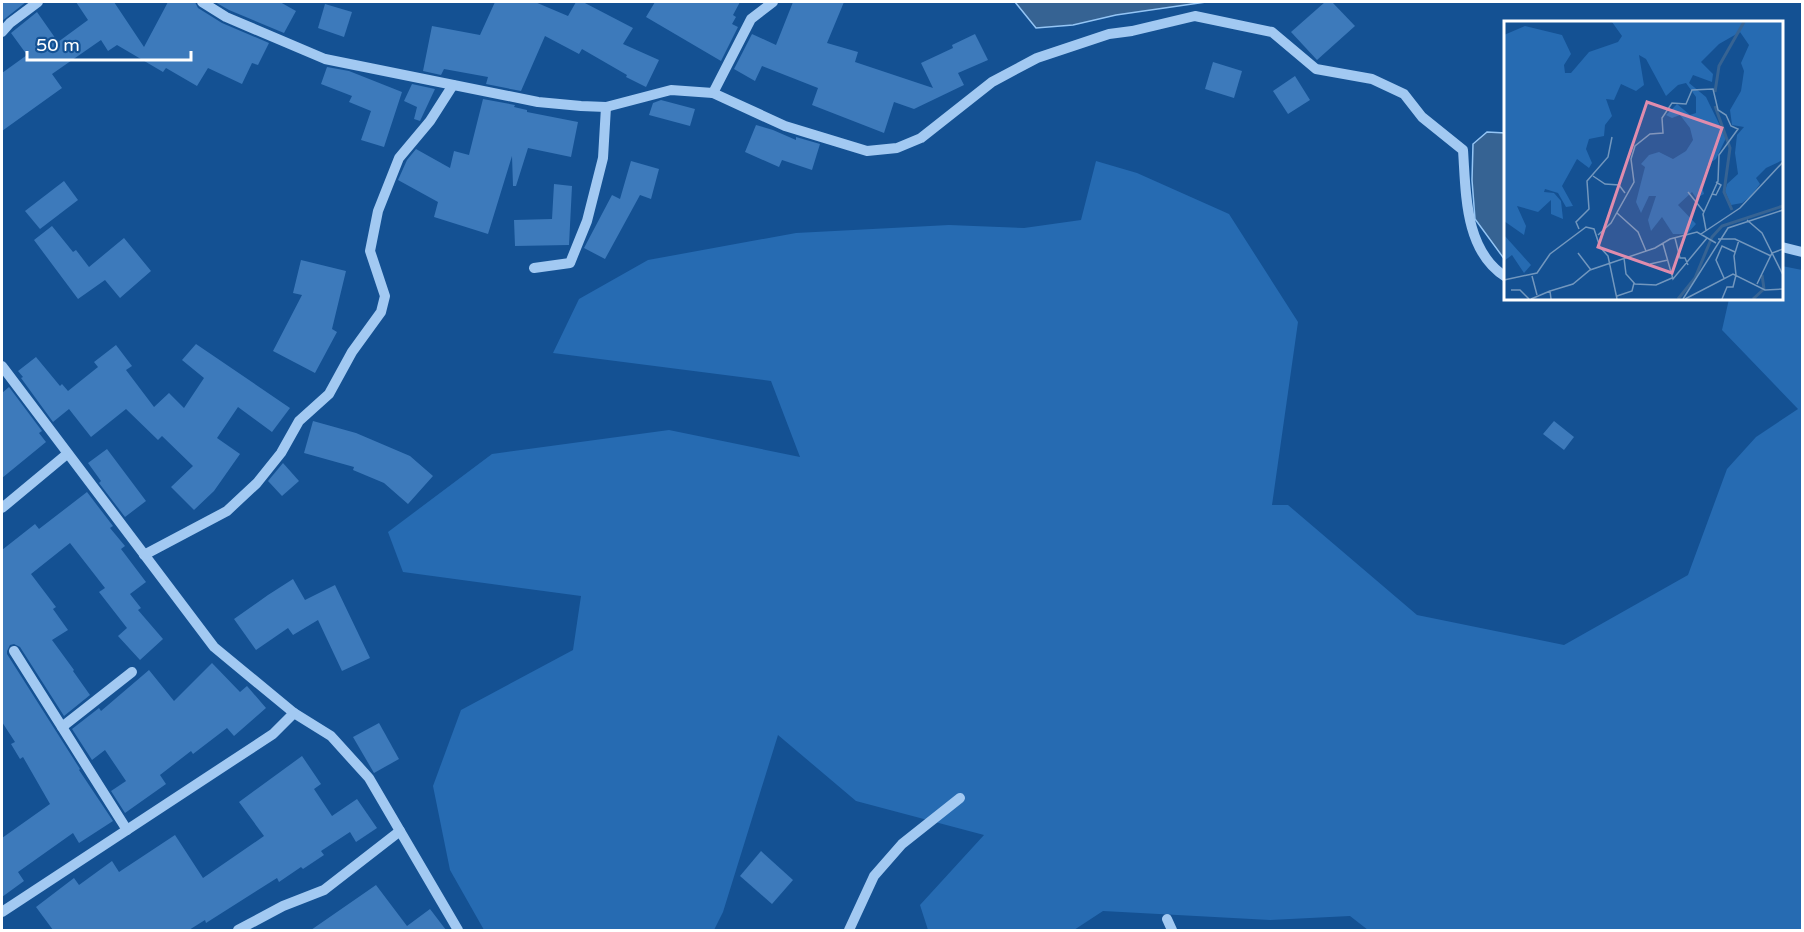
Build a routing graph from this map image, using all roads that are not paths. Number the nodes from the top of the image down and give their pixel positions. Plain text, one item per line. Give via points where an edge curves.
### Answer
1 (38, 2) edge
2 (202, 2) edge
3 (773, 2) edge
4 (2, 32) edge
5 (453, 85) junction
6 (713, 93) junction
7 (606, 107) junction
8 (1783, 247) edge
9 (1803, 252) edge
10 (534, 268) dead end
11 (1504, 276) edge
12 (2, 366) edge
13 (67, 454) junction
14 (2, 508) edge
15 (144, 555) junction
16 (14, 651) dead end
17 (132, 672) dead end
18 (294, 713) junction
19 (62, 727) junction
20 (960, 798) dead end
21 (127, 830) junction
22 (400, 831) junction
23 (2, 912) edge
24 (1167, 920) dead end
25 (243, 929) edge
26 (458, 930) edge
27 (849, 930) edge
28 (1172, 930) edge

1 - 4 street
2 - 5 street via 226,17 325,59
3 - 6 street via 751,19
5 - 7 street via 537,102
5 - 15 street via 399,158 386,190 370,251 385,296 381,312 352,352 329,394 299,421 281,453 257,483 227,510
6 - 7 street via 671,90
6 - 11 street via 785,126 856,148 897,148 921,138 992,82 1037,58 1109,34 1195,16 1272,32 1316,69 1372,79 1404,94 1422,117 1463,150 1467,208 1475,238
7 - 10 street via 603,158 587,221 570,263
8 - 9 street
12 - 13 street
13 - 14 street
13 - 15 street
15 - 18 street via 214,647
16 - 19 street
17 - 19 street
18 - 21 street via 273,734
18 - 22 street via 331,736 362,770
19 - 21 street
20 - 27 street via 902,844 874,876
21 - 23 street
22 - 25 street via 324,890 283,906
22 - 26 street
24 - 28 street

